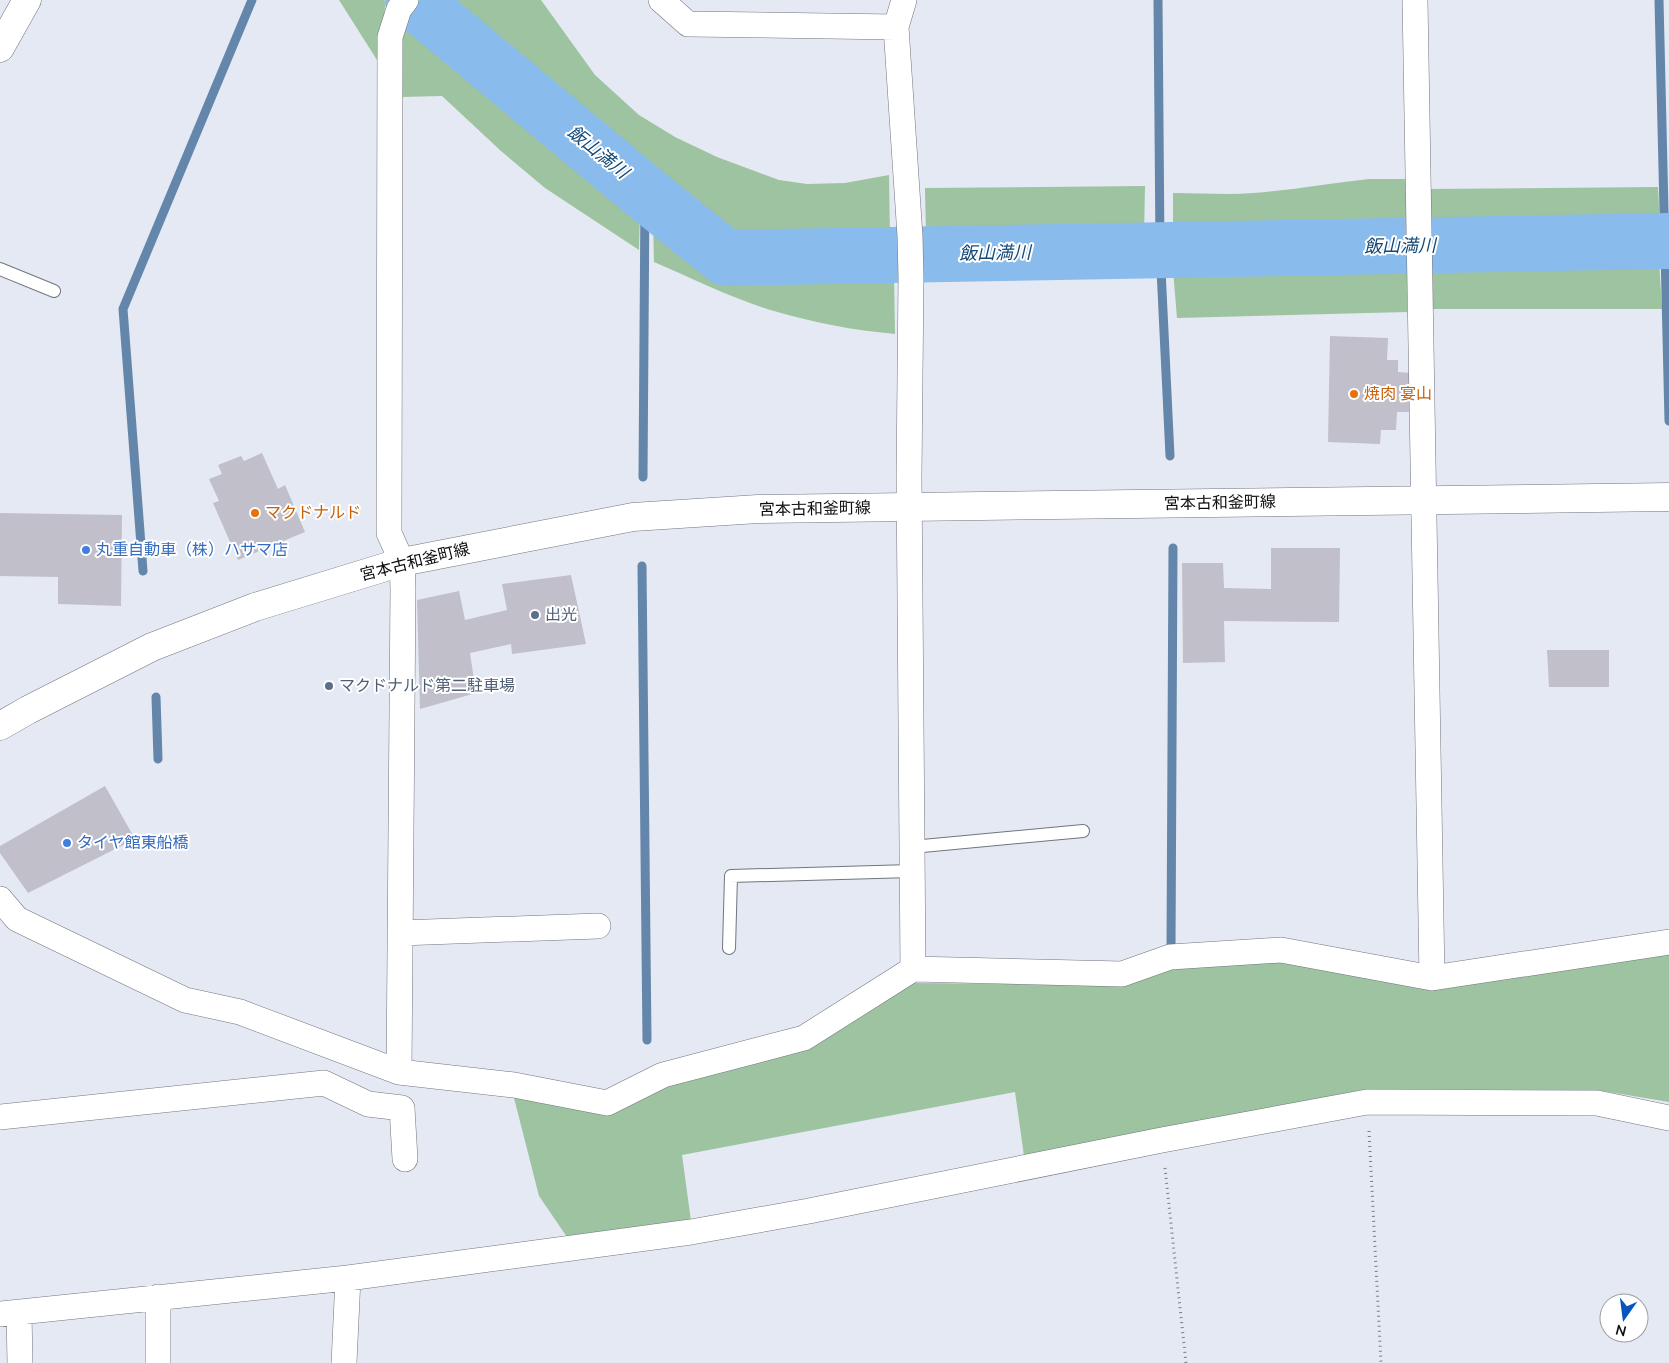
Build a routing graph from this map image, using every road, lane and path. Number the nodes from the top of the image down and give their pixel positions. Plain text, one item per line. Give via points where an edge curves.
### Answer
1 (27, 0) edge
2 (662, 0) edge
3 (904, 0) edge
4 (1415, 0) edge
5 (403, 5) edge
6 (896, 28) junction
7 (4, 31) edge
8 (0, 269) edge
9 (54, 292) dead end
10 (1669, 497) edge
11 (1423, 500) junction
12 (910, 507) junction
13 (402, 562) junction
14 (0, 726) edge
15 (1082, 831) dead end
16 (912, 859) junction
17 (0, 899) edge
18 (9, 924) edge
19 (598, 926) dead end
20 (400, 934) junction
21 (1669, 942) edge
22 (729, 948) dead end
23 (913, 969) junction
24 (1432, 978) junction
25 (399, 1072) junction
26 (1367, 1102) junction
27 (0, 1117) edge
28 (1669, 1118) edge
29 (1162, 1140) junction
30 (405, 1159) dead end
31 (348, 1278) junction
32 (158, 1297) junction
33 (10, 1313) edge
34 (20, 1363) edge
35 (158, 1363) edge
36 (344, 1363) edge
37 (1186, 1363) edge
38 (1381, 1363) edge

1 - 7 street
2 - 6 street via 688,24
3 - 6 street
4 - 11 street
5 - 13 street via 390,37 389,533
6 - 12 street via 910,236
8 - 9 lane
10 - 11 street, 宮本古和釜町線
11 - 12 street, 宮本古和釜町線
11 - 24 street
12 - 13 street, 宮本古和釜町線 via 758,509 633,517
12 - 16 street
13 - 14 street, 宮本古和釜町線 via 255,607 152,647
13 - 20 street
15 - 16 lane
16 - 22 lane via 731,876
16 - 23 street
17 - 18 street
18 - 25 street via 185,1000 240,1012
19 - 20 street
20 - 25 street
21 - 24 street
23 - 24 street via 1122,974 1170,957 1281,950
23 - 25 street via 804,1038 663,1075 606,1103 514,1086
26 - 28 street via 1597,1103
26 - 29 street
26 - 38 path
27 - 30 street via 324,1083 368,1104 402,1108
29 - 31 street via 701,1230
29 - 37 path
31 - 32 street
31 - 36 street
32 - 33 street
32 - 35 street
33 - 34 street

